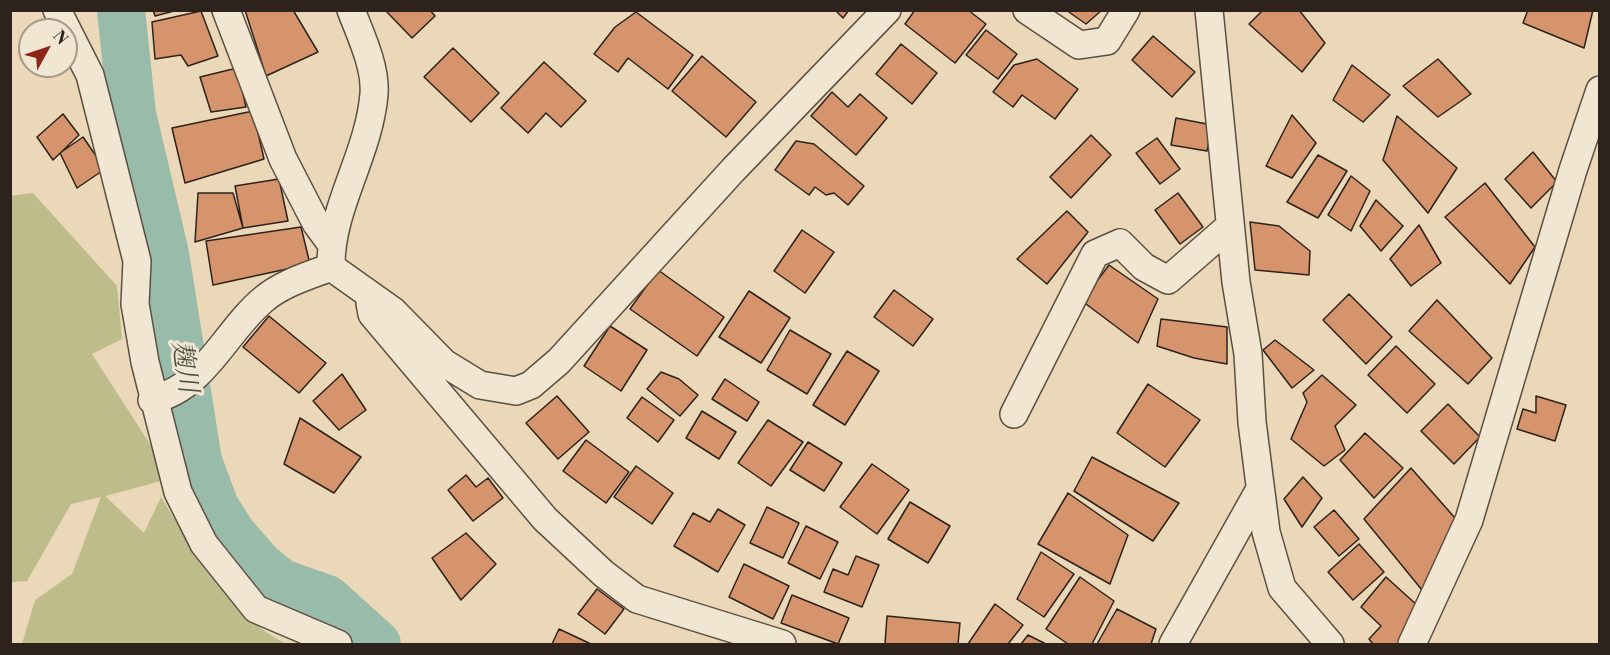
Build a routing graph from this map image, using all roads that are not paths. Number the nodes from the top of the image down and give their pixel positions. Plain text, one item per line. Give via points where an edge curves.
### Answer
1 (57, 10) edge
2 (225, 10) edge
3 (351, 10) edge
4 (887, 10) edge
5 (1027, 10) edge
6 (1126, 10) edge
7 (1209, 10) edge
8 (1599, 90) edge
9 (1230, 226) junction
10 (331, 255) junction
11 (368, 293) junction
12 (159, 399) junction
13 (1014, 414) dead end
14 (1260, 489) junction
15 (338, 645) edge
16 (782, 645) edge
17 (1173, 645) edge
18 (1330, 645) edge
19 (1412, 645) edge

1 - 12 street via 90,75 137,261 135,304
2 - 10 street via 283,159
3 - 10 street via 370,62 374,93 364,148
4 - 11 street via 733,170 559,361 531,385 516,391 480,384 444,363 393,311
5 - 6 street via 1079,45 1107,42
7 - 9 street
8 - 19 street via 1469,520
9 - 13 street via 1168,280 1144,267 1120,243 1095,254
9 - 14 street via 1248,354
10 - 11 street
10 - 12 street via 262,300 200,374
11 - 16 street via 372,314 484,448 544,519 604,574 637,599
12 - 15 street via 177,492 204,544 256,609
14 - 17 street
14 - 18 street via 1266,532 1282,588

